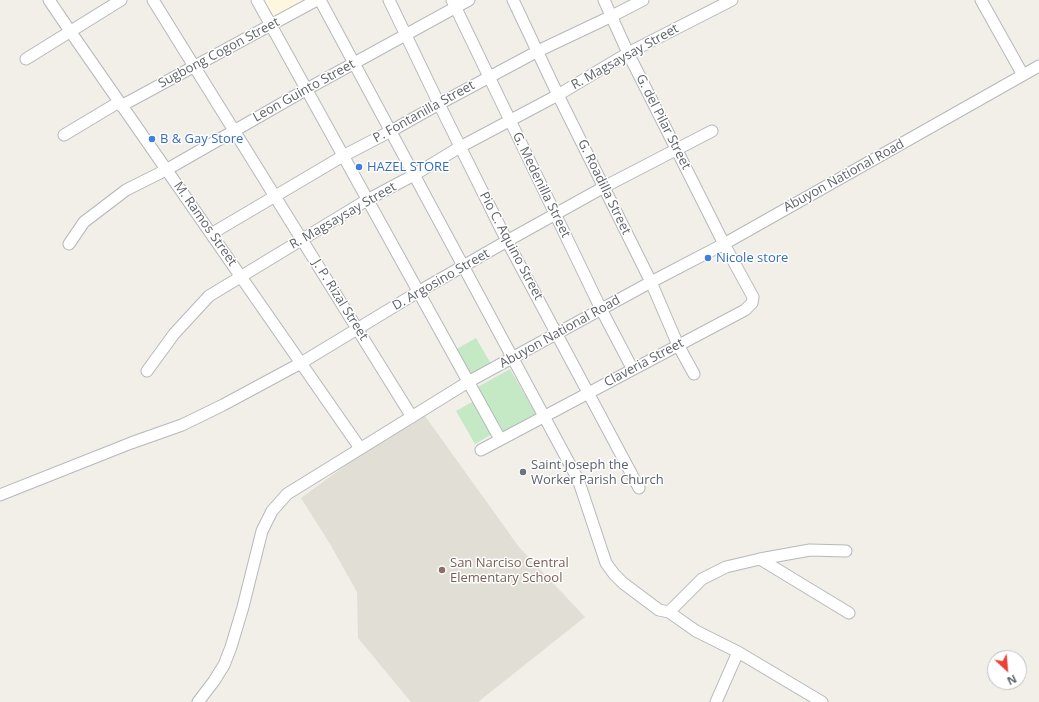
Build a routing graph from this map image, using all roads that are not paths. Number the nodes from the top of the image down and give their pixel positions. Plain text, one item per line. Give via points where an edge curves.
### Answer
1 (49, 0) edge
2 (121, 0) edge
3 (154, 0) edge
4 (257, 0) edge
5 (317, 0) edge
6 (320, 0) edge
7 (389, 0) edge
8 (469, 0) edge
9 (513, 0) edge
10 (604, 0) edge
11 (643, 0) edge
12 (732, 0) edge
13 (981, 0) edge
14 (454, 4) edge
15 (612, 16) junction
16 (272, 25) junction
17 (70, 31) junction
18 (406, 34) junction
19 (538, 51) junction
20 (628, 53) junction
21 (26, 59) dead end
22 (354, 62) junction
23 (194, 65) junction
24 (1039, 66) edge
25 (1023, 75) junction
26 (490, 77) junction
27 (307, 89) junction
28 (558, 95) junction
29 (120, 104) junction
30 (439, 104) junction
31 (510, 120) junction
32 (234, 130) junction
33 (391, 131) junction
34 (712, 131) dead end
35 (64, 135) dead end
36 (460, 147) junction
37 (677, 149) junction
38 (343, 156) junction
39 (166, 170) junction
40 (414, 175) junction
41 (604, 187) junction
42 (276, 196) junction
43 (367, 200) junction
44 (556, 214) junction
45 (211, 234) junction
46 (302, 239) junction
47 (507, 241) junction
48 (69, 244) dead end
49 (724, 244) junction
50 (464, 266) junction
51 (241, 276) junction
52 (651, 282) junction
53 (418, 292) junction
54 (601, 309) junction
55 (744, 310) joint
56 (357, 330) junction
57 (557, 333) junction
58 (678, 345) junction
59 (513, 357) junction
60 (301, 363) junction
61 (632, 368) junction
62 (147, 371) dead end
63 (694, 374) dead end
64 (468, 382) junction
65 (588, 393) junction
66 (544, 416) junction
67 (412, 417) junction
68 (500, 439) junction
69 (360, 448) junction
70 (481, 450) dead end
71 (638, 488) dead end
72 (0, 495) edge
73 (846, 551) dead end
74 (760, 559) junction
75 (670, 612) junction
76 (848, 613) dead end
77 (738, 652) junction
78 (198, 702) edge
79 (716, 702) edge
80 (822, 702) edge

1 - 17 street, M. Ramos Street
2 - 17 street
3 - 23 street, J. P. Rizal Street
4 - 16 street
5 - 16 street, Sugbong Cogon Street
6 - 22 street
7 - 18 street, Pio C. Aquino Street
8 - 14 street, Leon Guinto Street
9 - 19 street, G. Roadilla Street
10 - 15 street, G. del Pilar Street
11 - 15 street, P. Fontanilla Street
12 - 20 street, R. Magsaysay Street
13 - 25 street
14 - 18 street, Leon Guinto Street
14 - 26 street, G. Medenilla Street
15 - 19 street, P. Fontanilla Street
15 - 20 street, G. del Pilar Street
16 - 23 street, Sugbong Cogon Street
16 - 27 street
17 - 21 street
17 - 29 street, M. Ramos Street
18 - 22 street, Leon Guinto Street
18 - 30 street, Pio C. Aquino Street
19 - 26 street, P. Fontanilla Street
19 - 28 street, G. Roadilla Street
20 - 28 street, R. Magsaysay Street
20 - 37 street, G. del Pilar Street
22 - 27 street, Leon Guinto Street
22 - 33 street
23 - 29 street, Sugbong Cogon Street
23 - 32 street, J. P. Rizal Street
24 - 25 street, Abuyon National Road
25 - 49 street, Abuyon National Road
26 - 30 street, P. Fontanilla Street
26 - 31 street, G. Medenilla Street
27 - 32 street, Leon Guinto Street
27 - 38 street
28 - 31 street, R. Magsaysay Street
28 - 41 street, G. Roadilla Street
29 - 35 street, Sugbong Cogon Street
29 - 39 street, M. Ramos Street
30 - 33 street, P. Fontanilla Street
30 - 36 street, Pio C. Aquino Street
31 - 36 street, R. Magsaysay Street
31 - 44 street, G. Medenilla Street
32 - 39 street, Leon Guinto Street
32 - 42 street, J. P. Rizal Street
33 - 38 street, P. Fontanilla Street
33 - 40 street
34 - 37 street, D. Argosino Street
36 - 40 street, R. Magsaysay Street
36 - 47 street, Pio C. Aquino Street
37 - 41 street, D. Argosino Street
37 - 49 street, G. del Pilar Street
38 - 42 street, P. Fontanilla Street
38 - 43 street
39 - 45 street, M. Ramos Street
39 - 48 street, Leon Guinto Street via 126,190 84,222
40 - 43 street, R. Magsaysay Street
40 - 50 street
41 - 44 street, D. Argosino Street
41 - 52 street, G. Roadilla Street
42 - 45 street, P. Fontanilla Street
42 - 46 street, J. P. Rizal Street
43 - 46 street, R. Magsaysay Street
43 - 53 street
44 - 47 street, D. Argosino Street
44 - 54 street, G. Medenilla Street
45 - 51 street, M. Ramos Street
46 - 51 street, R. Magsaysay Street
46 - 56 street, J. P. Rizal Street
47 - 50 street, D. Argosino Street
47 - 57 street, Pio C. Aquino Street
49 - 52 street, Abuyon National Road
49 - 55 street, G. del Pilar Street via 753,297 752,303
50 - 53 street, D. Argosino Street
50 - 59 street
51 - 60 street, M. Ramos Street
51 - 62 street, R. Magsaysay Street via 209,296 174,334
52 - 54 street, Abuyon National Road
52 - 58 street, G. Roadilla Street
53 - 56 street, D. Argosino Street
53 - 64 street
54 - 57 street, Abuyon National Road
54 - 61 street, G. Medenilla Street
55 - 58 street, Claveria Street
56 - 60 street, D. Argosino Street
56 - 67 street, J. P. Rizal Street
57 - 59 street, Abuyon National Road
57 - 65 street, Pio C. Aquino Street
58 - 61 street, Claveria Street
58 - 63 street, G. Roadilla Street
59 - 64 street, Abuyon National Road
59 - 66 street
60 - 69 street, M. Ramos Street
60 - 72 street, D. Argosino Street via 182,425 130,442
61 - 65 street, Claveria Street
64 - 67 street, Abuyon National Road
64 - 68 street
65 - 66 street, Claveria Street
65 - 71 street, Pio C. Aquino Street
66 - 68 street, Claveria Street
66 - 75 street via 580,485 606,563 623,583 659,610
67 - 69 street, Abuyon National Road
68 - 70 street, Claveria Street
69 - 78 street, Abuyon National Road via 287,494 272,511 262,531 231,647 224,665
73 - 74 street via 810,550
74 - 75 street via 726,567 702,579
74 - 76 street
75 - 77 street via 696,631
77 - 79 street
77 - 80 street

